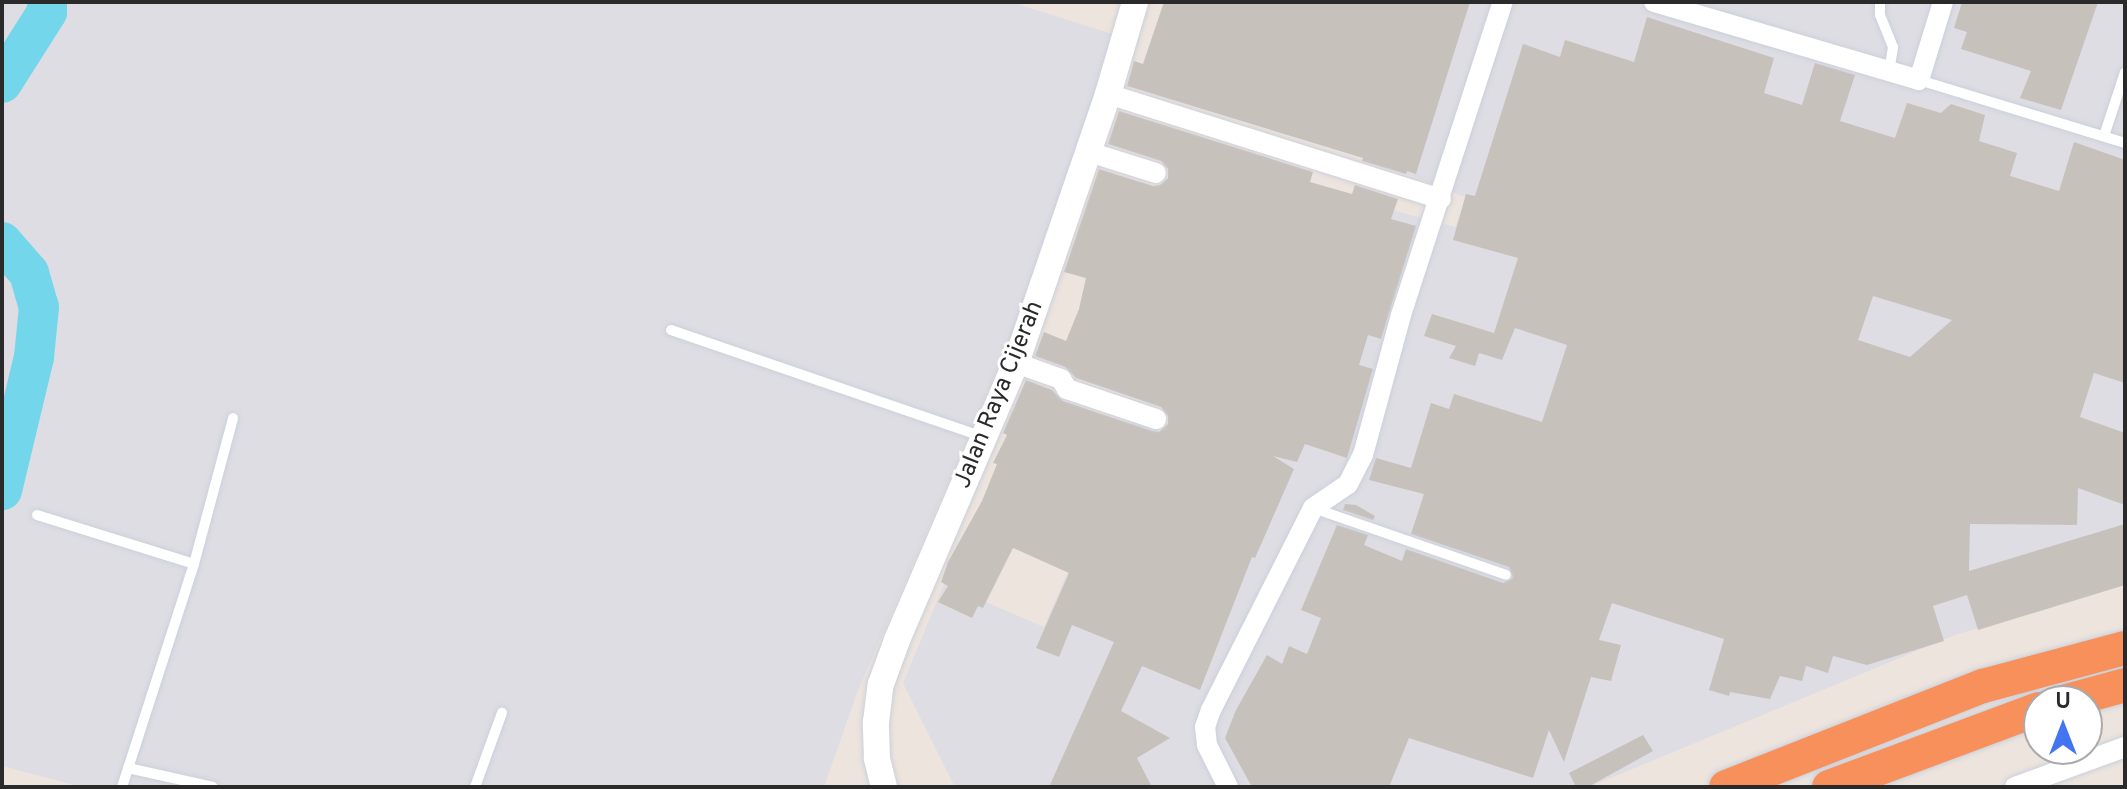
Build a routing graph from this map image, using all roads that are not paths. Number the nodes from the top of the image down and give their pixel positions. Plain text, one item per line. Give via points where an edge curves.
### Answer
1 (1135, 2) edge
2 (1503, 2) edge
3 (1654, 2) edge
4 (1880, 2) edge
5 (1943, 2) edge
6 (1889, 71) junction
7 (2125, 72) edge
8 (1919, 80) junction
9 (1108, 94) junction
10 (2104, 136) junction
11 (2125, 143) edge
12 (1089, 152) junction
13 (1156, 173) dead end
14 (1441, 199) junction
15 (671, 330) dead end
16 (1016, 363) junction
17 (233, 418) dead end
18 (1156, 419) dead end
19 (985, 438) junction
20 (1313, 508) junction
21 (37, 515) dead end
22 (194, 564) junction
23 (1506, 575) dead end
24 (2125, 648) edge
25 (2125, 685) edge
26 (2103, 691) edge
27 (502, 713) dead end
28 (2023, 715) edge
29 (2125, 747) edge
30 (128, 768) junction
31 (122, 787) edge
32 (213, 787) edge
33 (475, 787) edge
34 (884, 787) edge
35 (1228, 787) edge
36 (1726, 787) edge
37 (1829, 787) edge
38 (2015, 787) edge

1 - 9 main road, Jalan Raya Cijerah
2 - 14 street
3 - 6 street
4 - 6 lane via 1893,47
5 - 8 street
6 - 8 street
7 - 10 lane
8 - 10 lane
9 - 12 main road, Jalan Raya Cijerah
9 - 14 street
10 - 11 lane
12 - 13 street
12 - 16 main road, Jalan Raya Cijerah
14 - 20 street via 1401,315 1363,455 1348,484
15 - 19 lane
16 - 18 street via 1061,379 1067,389
16 - 19 main road, Jalan Raya Cijerah
17 - 22 lane
19 - 34 main road, Jalan Raya Cijerah via 881,684 877,758
20 - 23 lane
20 - 35 street via 1205,727 1207,745
21 - 22 lane
22 - 30 lane
24 - 36 highway via 1983,686
25 - 26 highway
27 - 33 lane
28 - 37 highway
29 - 38 street
30 - 31 lane
30 - 32 lane

